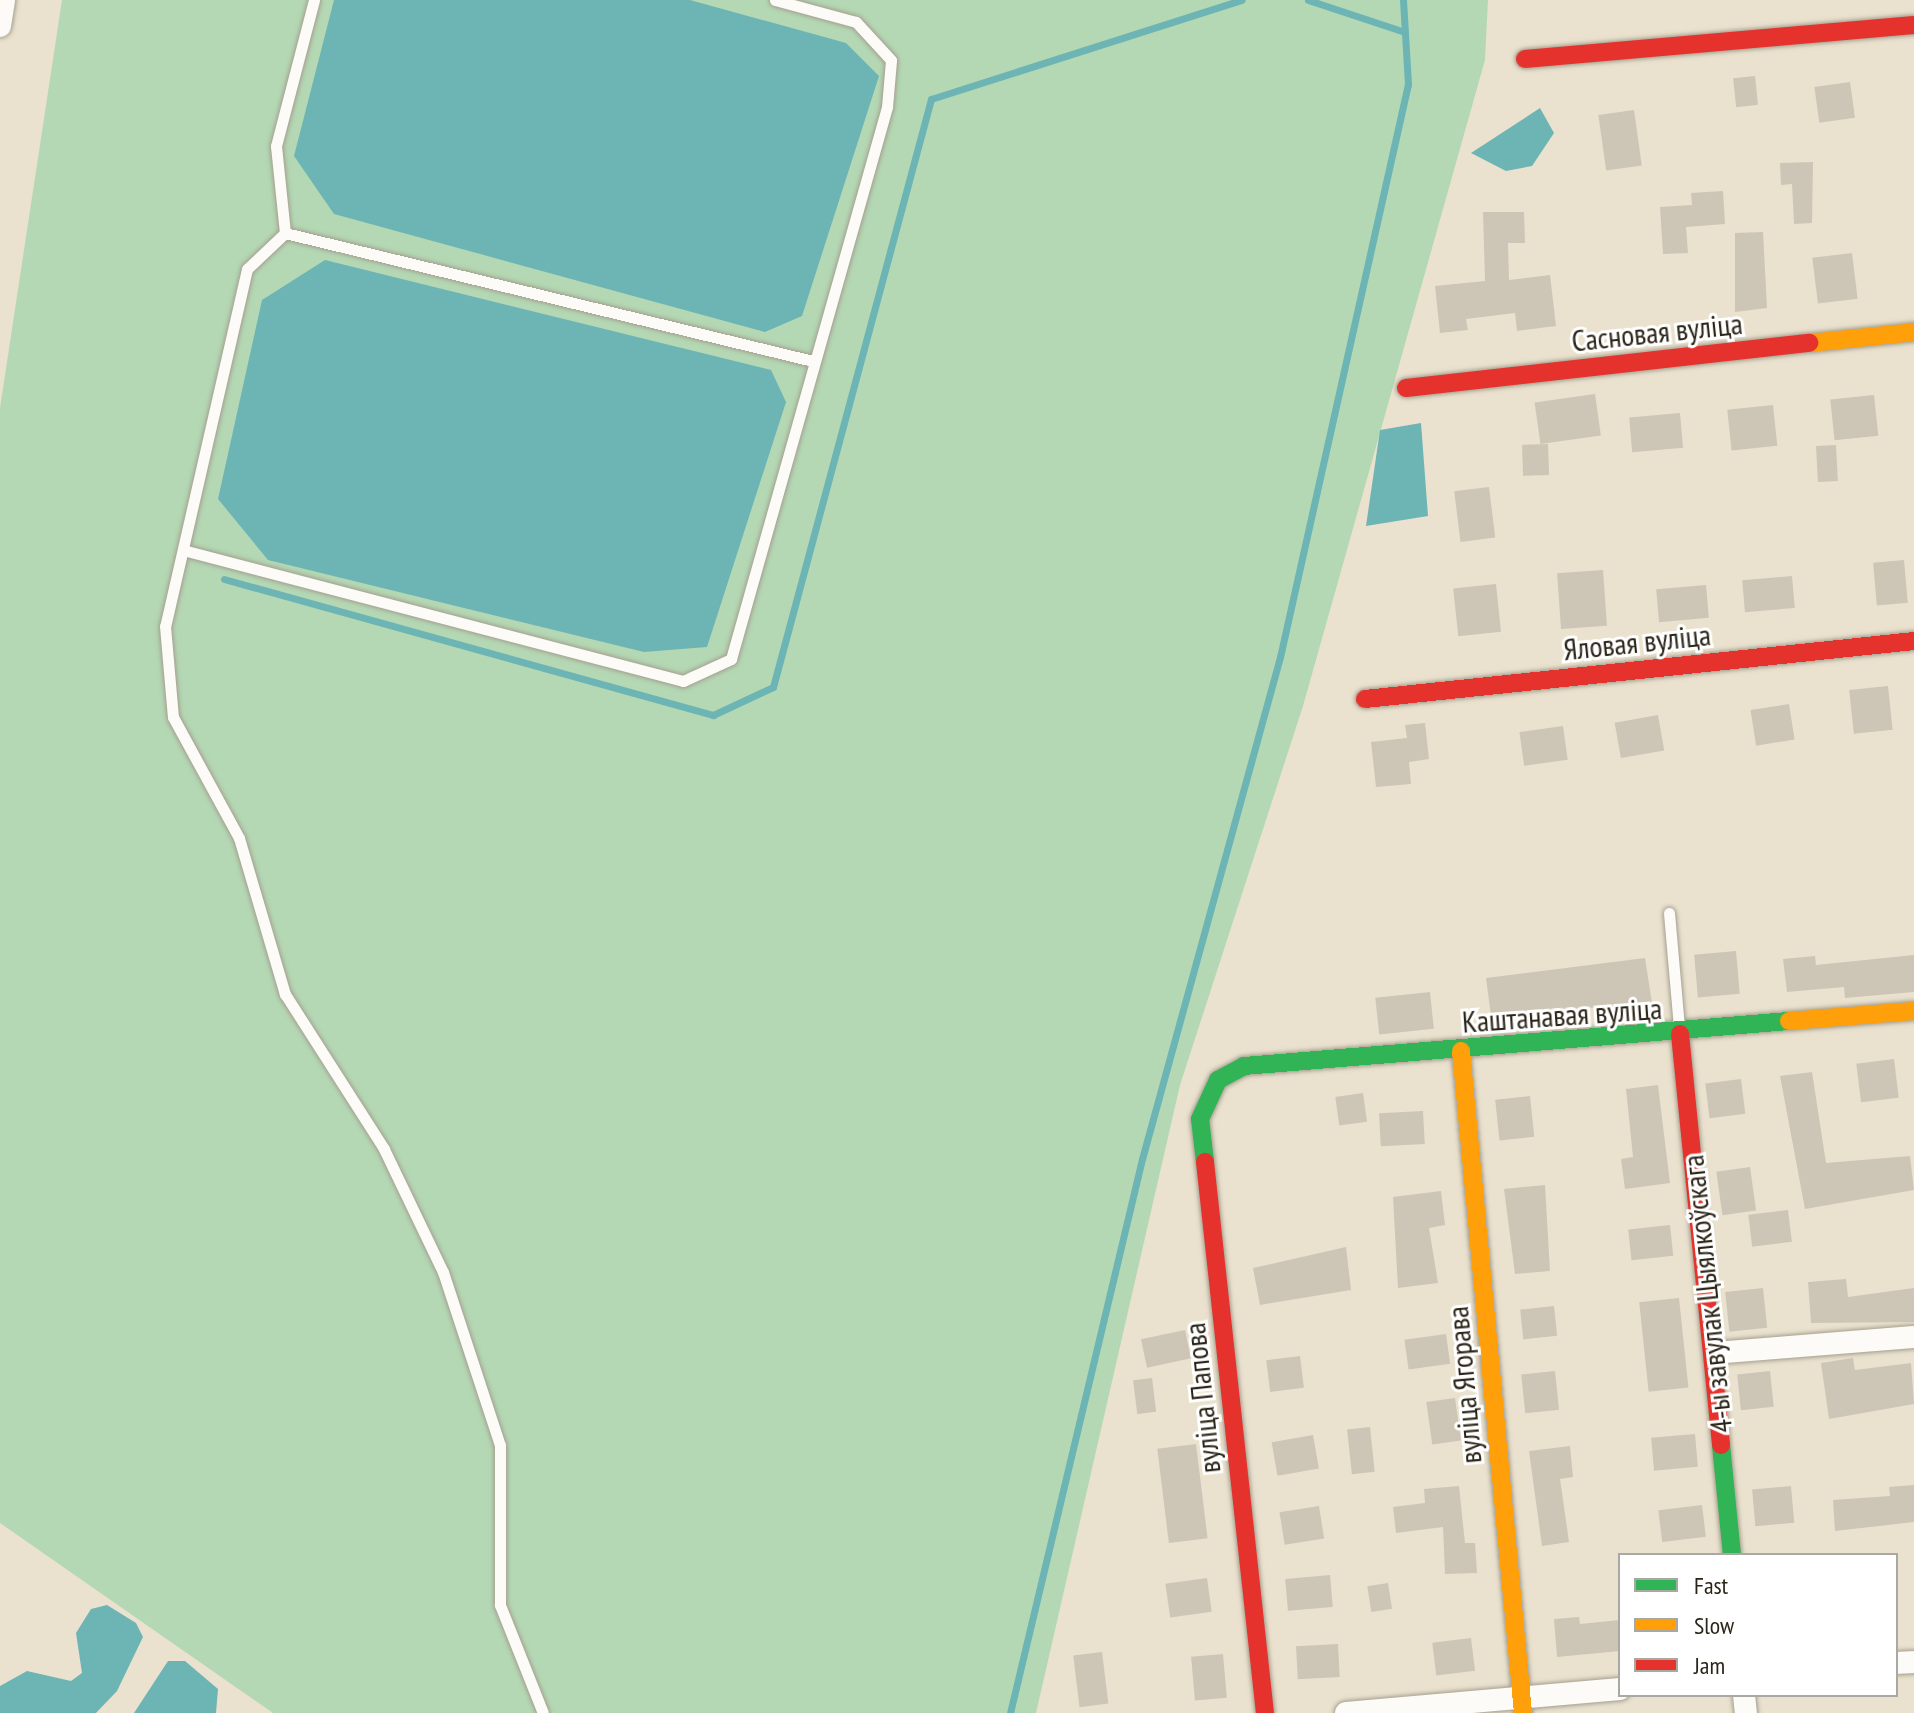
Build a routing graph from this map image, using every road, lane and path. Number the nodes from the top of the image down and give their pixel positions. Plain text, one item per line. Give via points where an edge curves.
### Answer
1 (4, 0) edge
2 (314, 0) edge
3 (775, 0) edge
4 (1914, 25) edge
5 (0, 26) edge
6 (1525, 59) dead end
7 (285, 233) junction
8 (1914, 332) edge
9 (813, 361) junction
10 (1406, 388) dead end
11 (183, 550) junction
12 (1914, 641) edge
13 (1365, 699) dead end
14 (1669, 913) dead end
15 (1914, 1011) edge
16 (1680, 1034) junction
17 (1461, 1051) junction
18 (1218, 1080) joint
19 (1914, 1337) edge
20 (1714, 1353) junction
21 (1732, 1553) edge
22 (1618, 1689) edge
23 (1522, 1705) edge
24 (543, 1713) edge
25 (1265, 1713) edge
26 (1346, 1713) edge

1 - 5 street
2 - 7 lane via 276,146
3 - 9 lane via 856,22 891,60 887,107
4 - 6 street
7 - 9 lane
7 - 11 lane via 247,269
8 - 10 street, Сасновая вуліца
9 - 11 lane via 731,659 683,681
11 - 24 lane via 165,626 173,717 239,838 285,994 384,1149 443,1272 500,1445 500,1605
12 - 13 street, Яловая вуліца
14 - 16 lane
15 - 16 street, Каштанавая вуліца
16 - 17 street, Каштанавая вуліца
16 - 20 street, 4-ы завулак Цыялкоўскага
17 - 18 street, Каштанавая вуліца via 1244,1066
17 - 23 street, вуліца Ягорава
18 - 25 street, вуліца Папова via 1200,1119
19 - 20 street
20 - 21 street, 4-ы завулак Цыялкоўскага
22 - 23 street
23 - 26 street

